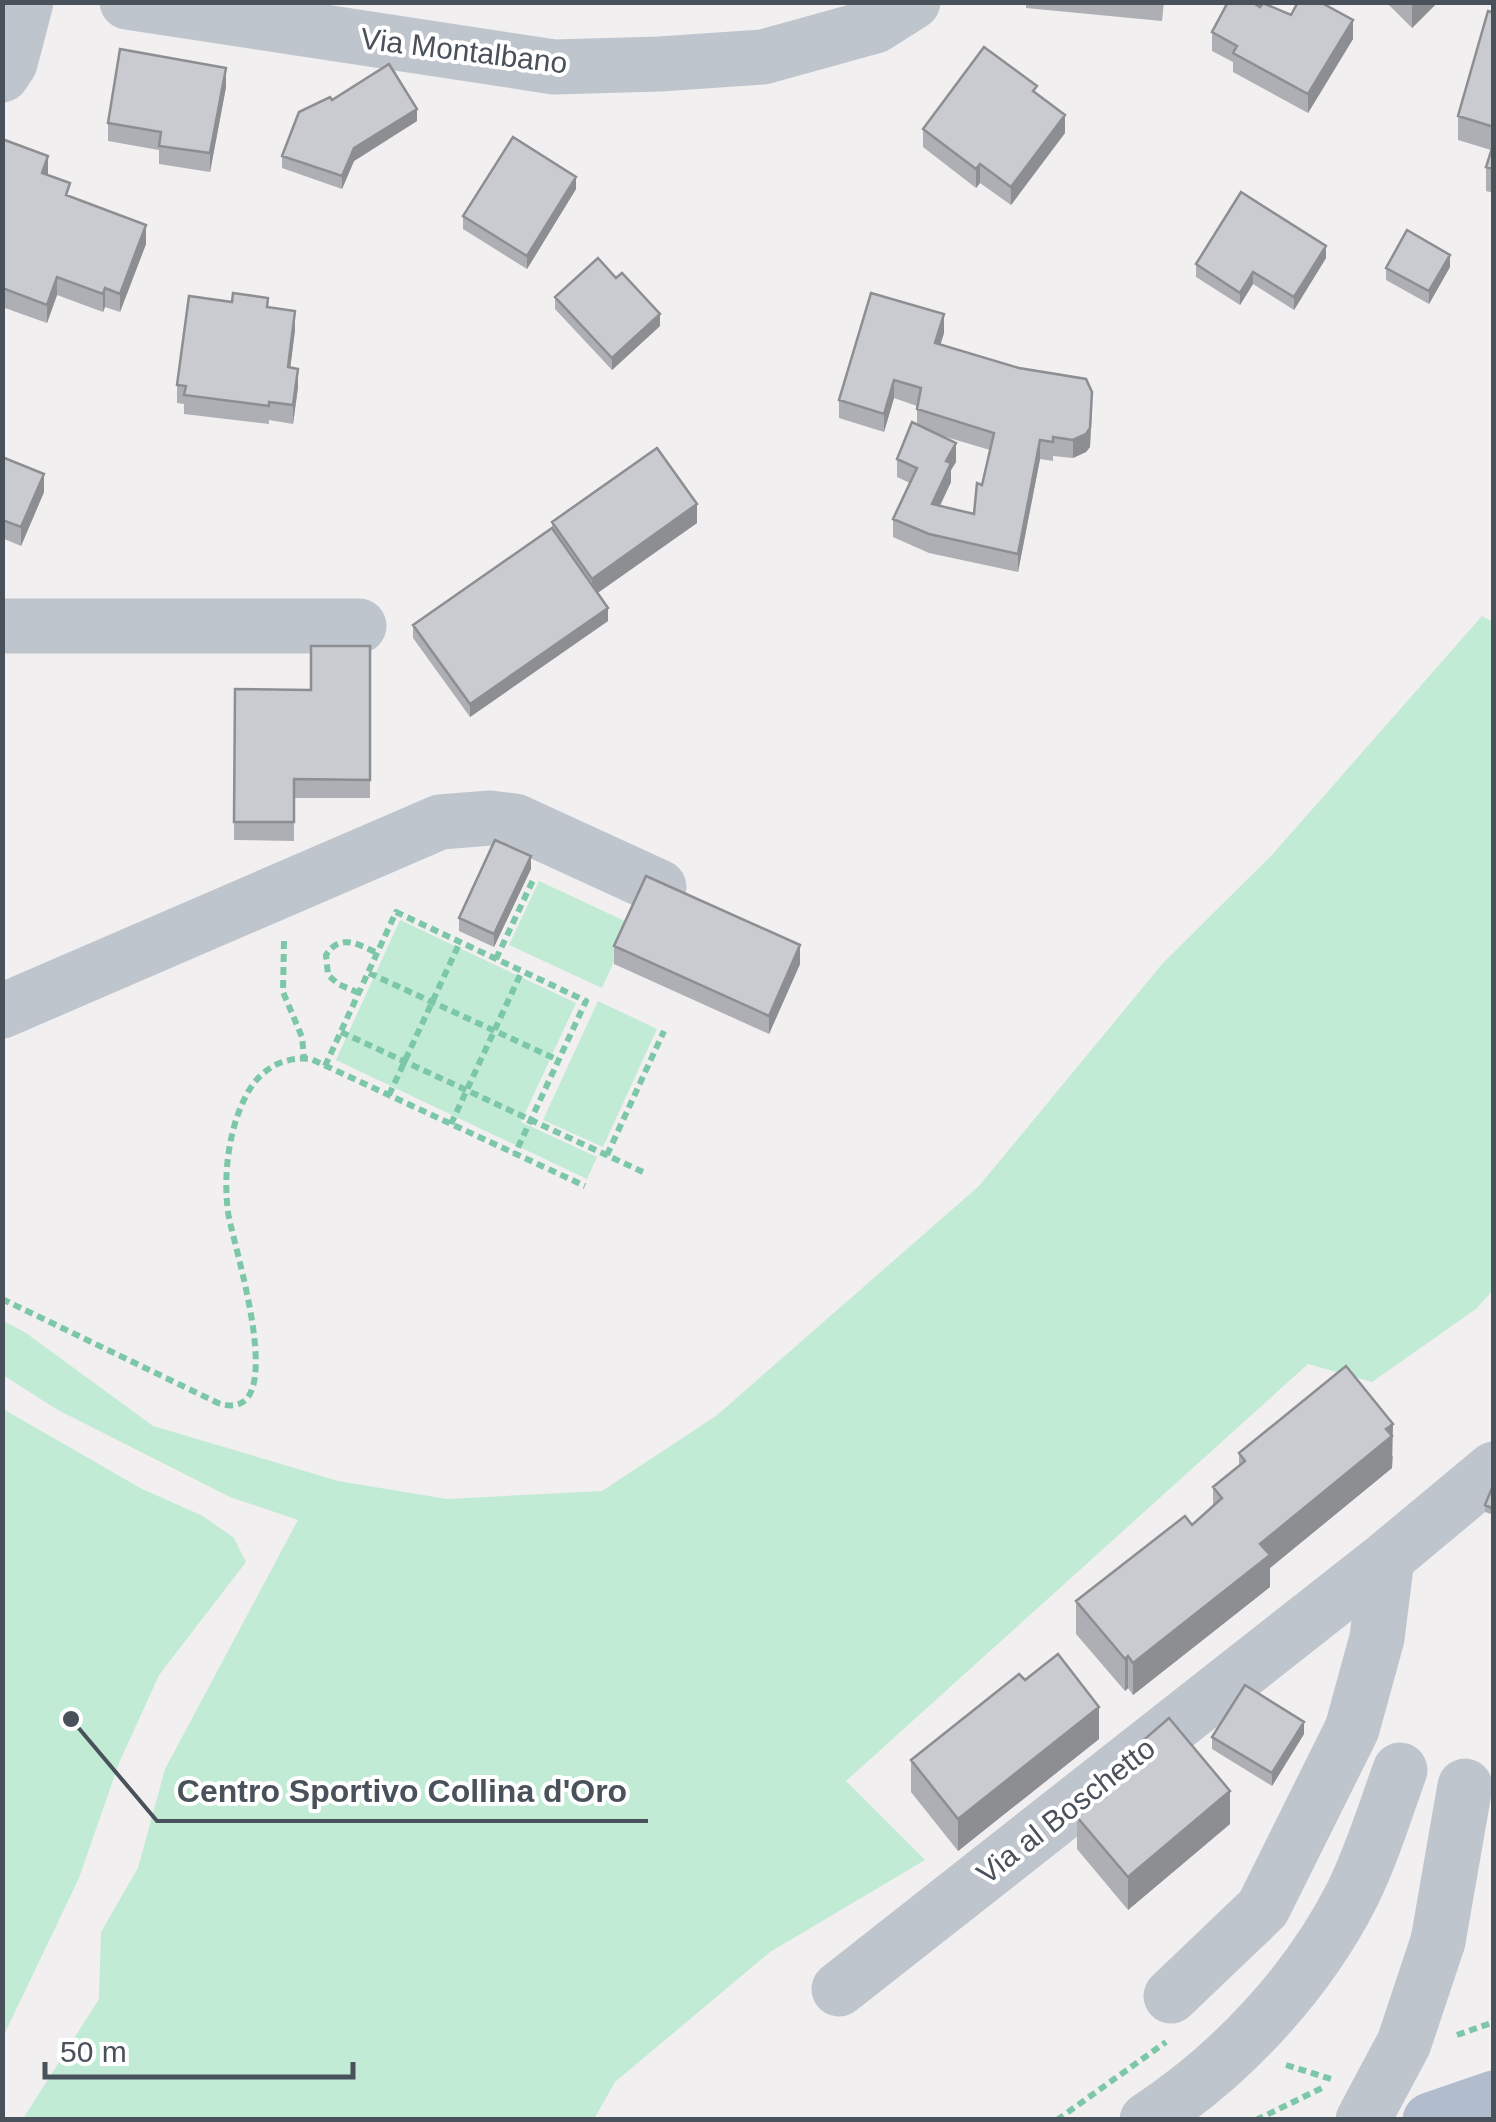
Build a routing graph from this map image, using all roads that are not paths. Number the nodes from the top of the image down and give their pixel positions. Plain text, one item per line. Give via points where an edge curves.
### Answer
1 (26, 2) edge
2 (127, 2) edge
3 (913, 2) edge
4 (2, 75) edge
5 (2, 626) edge
6 (359, 626) dead end
7 (659, 887) edge
8 (2, 1010) edge
9 (1494, 1469) edge
10 (1387, 1558) junction
11 (1400, 1770) dead end
12 (1465, 1786) dead end
13 (1378, 1834) junction
14 (1456, 1850) junction
15 (840, 1989) dead end
16 (1174, 2014) road end
17 (1494, 2098) edge
18 (1147, 2120) edge
19 (1363, 2120) edge
20 (1430, 2120) edge

1 - 4 street
2 - 3 street, Via Montalbano via 554,67 762,57 875,26
5 - 6 street
7 - 8 street via 516,822 465,818 419,830
9 - 10 street, Via al Boschetto
10 - 15 street, Via al Boschetto
10 - 16 street via 1377,1638 1352,1730 1263,1908
11 - 13 street
12 - 14 street
13 - 14 street
13 - 18 street via 1351,1898 1274,2008 1224,2061
14 - 19 street, bridge via 1438,1940 1404,2043
17 - 20 main road

